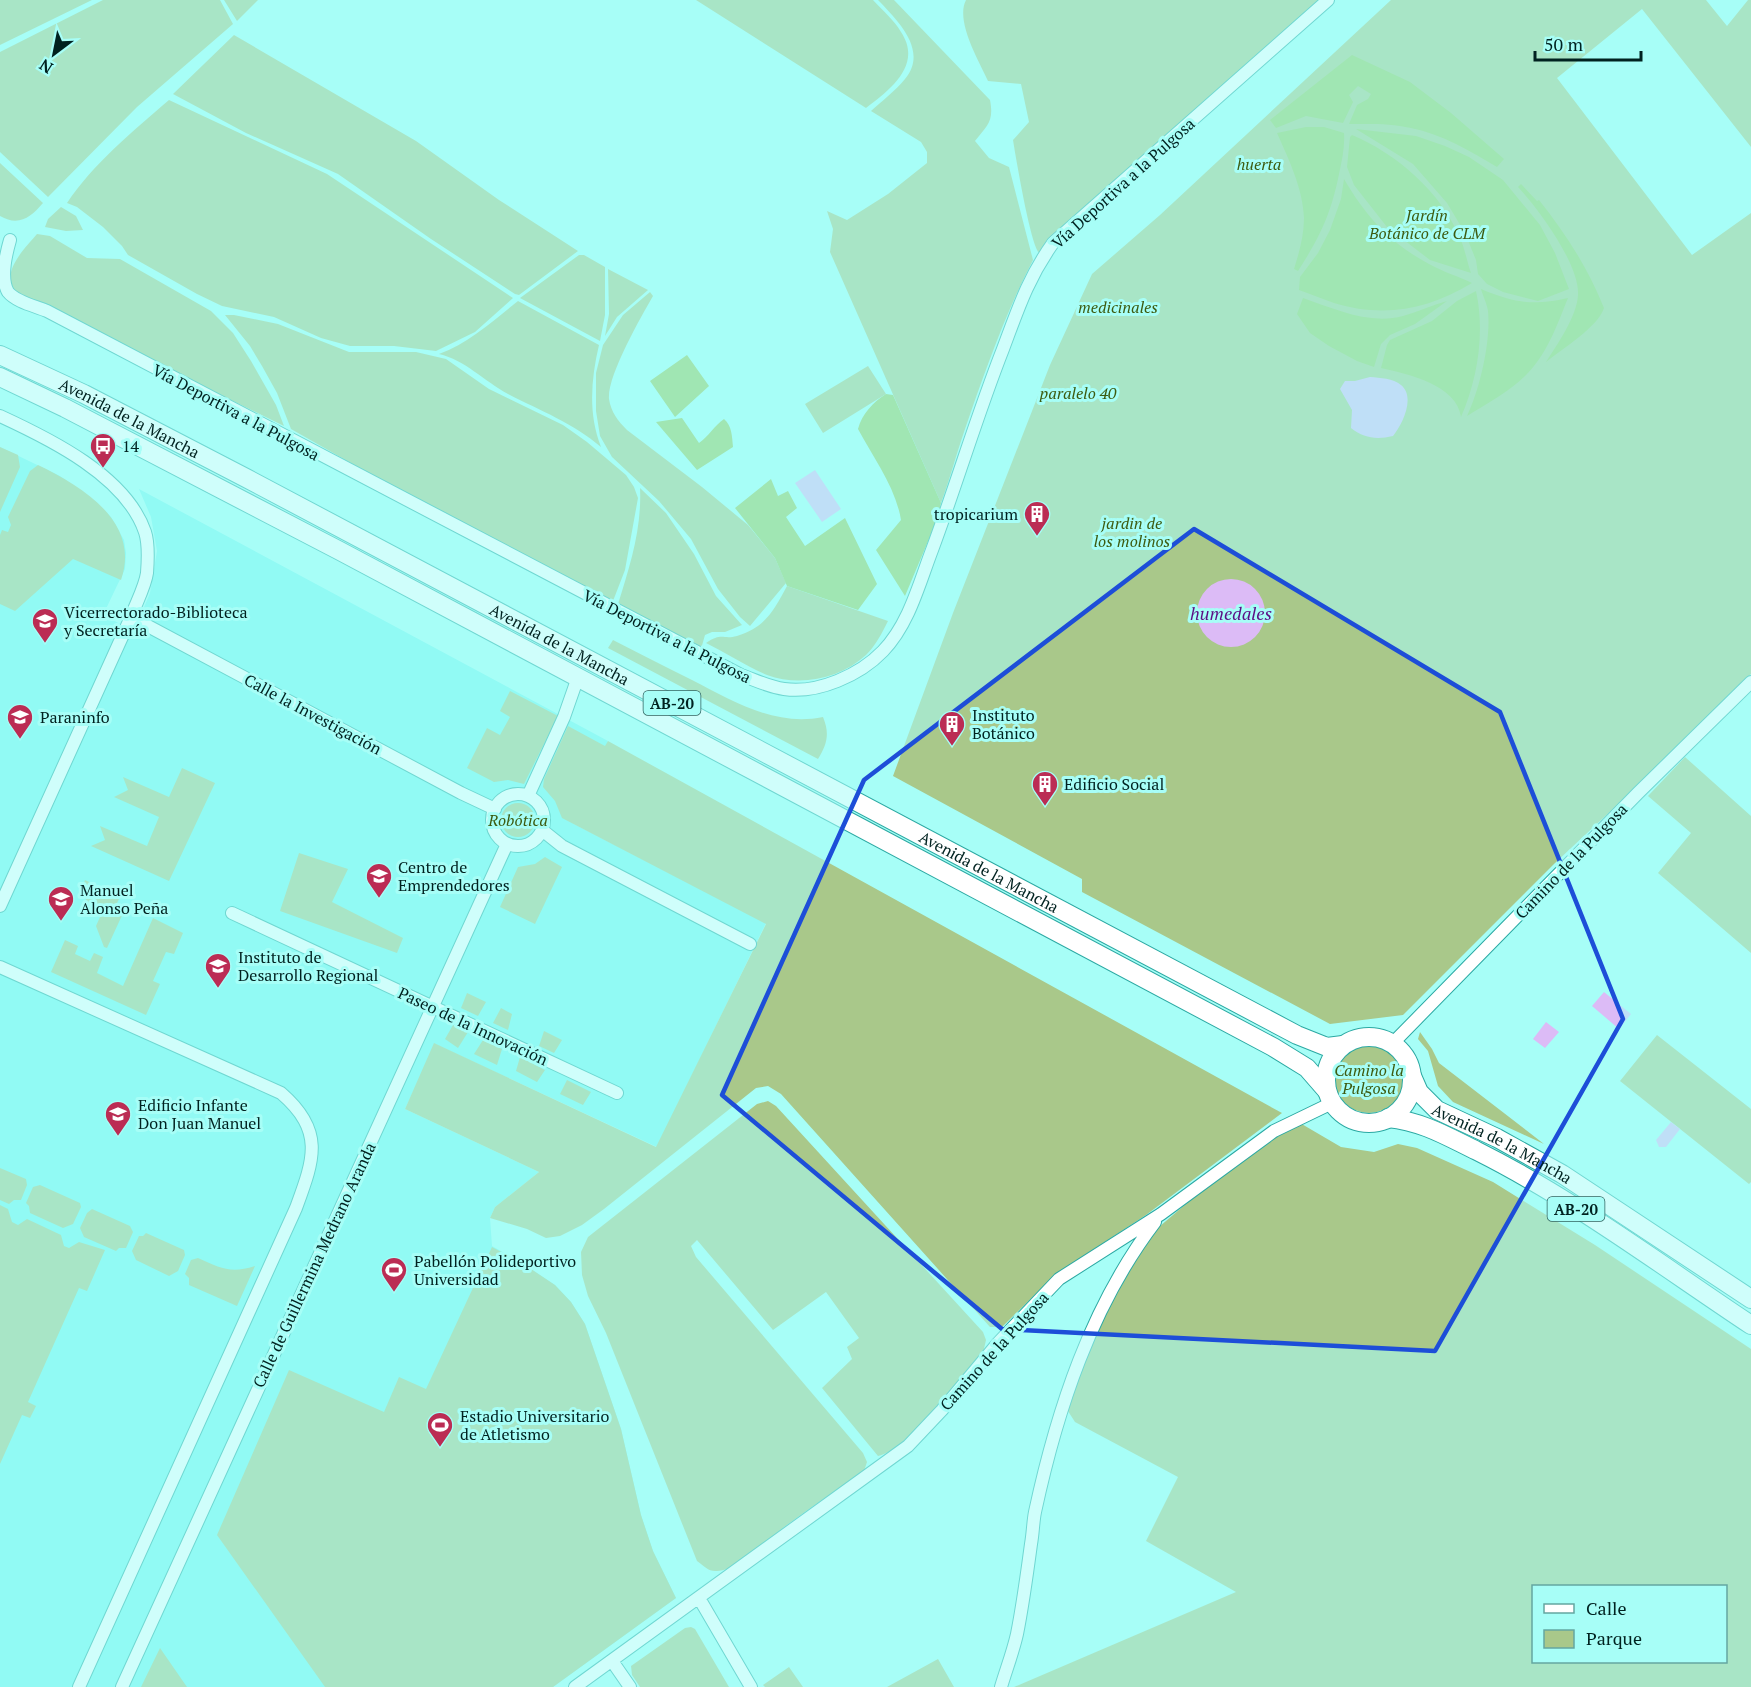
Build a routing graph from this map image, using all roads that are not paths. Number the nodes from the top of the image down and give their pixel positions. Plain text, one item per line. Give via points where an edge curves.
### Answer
1 (1328, 0) edge
2 (10, 240) dead end
3 (0, 355) edge
4 (0, 377) edge
5 (0, 416) edge
6 (131, 616) junction
7 (578, 677) junction
8 (1751, 682) edge
9 (528, 796) junction
10 (495, 809) junction
11 (542, 830) junction
12 (507, 844) junction
13 (0, 906) edge
14 (232, 913) dead end
15 (750, 944) dead end
16 (0, 967) edge
17 (433, 1007) junction
18 (1393, 1043) junction
19 (1343, 1045) junction
20 (1412, 1076) junction
21 (617, 1093) dead end
22 (1329, 1097) junction
23 (1388, 1118) junction
24 (1161, 1214) junction
25 (1751, 1299) edge
26 (1751, 1325) edge
27 (699, 1598) junction
28 (612, 1661) junction
29 (78, 1687) edge
30 (122, 1687) edge
31 (575, 1687) edge
32 (630, 1687) edge
33 (751, 1687) edge
34 (1001, 1687) edge

1 - 2 street, Vía Deportiva a la Pulgosa via 1053,243 1029,281 952,496 897,633 863,667 837,681 811,688 785,689 741,675 47,311 17,299 5,284
3 - 19 main road, Avenida de la Mancha / AB-20 via 246,478 1297,1035 1327,1047
4 - 7 main road, Avenida de la Mancha / AB-20
5 - 6 street via 81,459 128,500 145,532 147,548 147,575
6 - 10 street, Calle la Investigación
6 - 13 street
7 - 9 street
7 - 22 main road, Avenida de la Mancha / AB-20 via 1273,1047 1307,1068
8 - 18 street, Camino de la Pulgosa
9 - 10 street via 513,795
9 - 11 street via 544,814
10 - 12 street via 495,832
11 - 12 street via 527,845
11 - 15 street via 562,846
12 - 17 street, Calle de Guillermina Medrano Aranda
14 - 17 street, Paseo de la Innovación
16 - 29 street via 280,1093 296,1105 310,1132 311,1164 296,1208
17 - 21 street, Paseo de la Innovación
17 - 30 street, Calle de Guillermina Medrano Aranda
18 - 19 main road, AB-20 via 1366,1036
18 - 20 main road via 1405,1055
19 - 22 main road via 1328,1066 1325,1078
20 - 23 main road via 1406,1102
20 - 25 main road, Avenida de la Mancha / AB-20 via 1424,1099 1437,1110 1562,1174
22 - 23 main road, AB-20 via 1351,1119 1364,1123
22 - 24 street, Camino de la Pulgosa via 1274,1131
23 - 26 main road, Avenida de la Mancha / AB-20 via 1431,1129 1496,1160
24 - 27 street, Camino de la Pulgosa via 1059,1279 908,1446
24 - 34 street via 1114,1285 1089,1334 1069,1392 1035,1515 1016,1636
27 - 28 street, Camino de la Pulgosa
27 - 33 street
28 - 31 street, Camino de la Pulgosa
28 - 32 street

